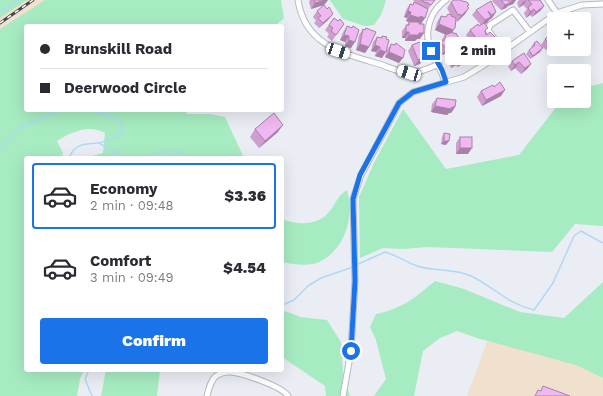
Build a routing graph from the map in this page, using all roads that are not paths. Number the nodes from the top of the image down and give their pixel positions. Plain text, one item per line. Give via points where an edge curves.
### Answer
1 (298, 0) edge
2 (446, 0) edge
3 (548, 0) edge
4 (603, 4) edge
5 (556, 12) edge
6 (560, 12) edge
7 (547, 20) edge
8 (530, 32) junction
9 (503, 52) junction
10 (439, 64) junction
11 (446, 82) junction
12 (208, 396) edge
13 (288, 396) edge
14 (343, 396) edge

1 - 10 street via 306,26 326,45 338,51 409,73
2 - 10 street via 436,9 427,35 431,51
3 - 5 street
4 - 6 street via 582,5
7 - 8 street
8 - 9 street
8 - 9 street via 513,10 490,25 488,30
9 - 11 street via 464,77
10 - 11 street
11 - 14 street via 425,87 399,103 360,175 353,199 355,281 351,351
12 - 13 street via 215,377 228,372 279,388

